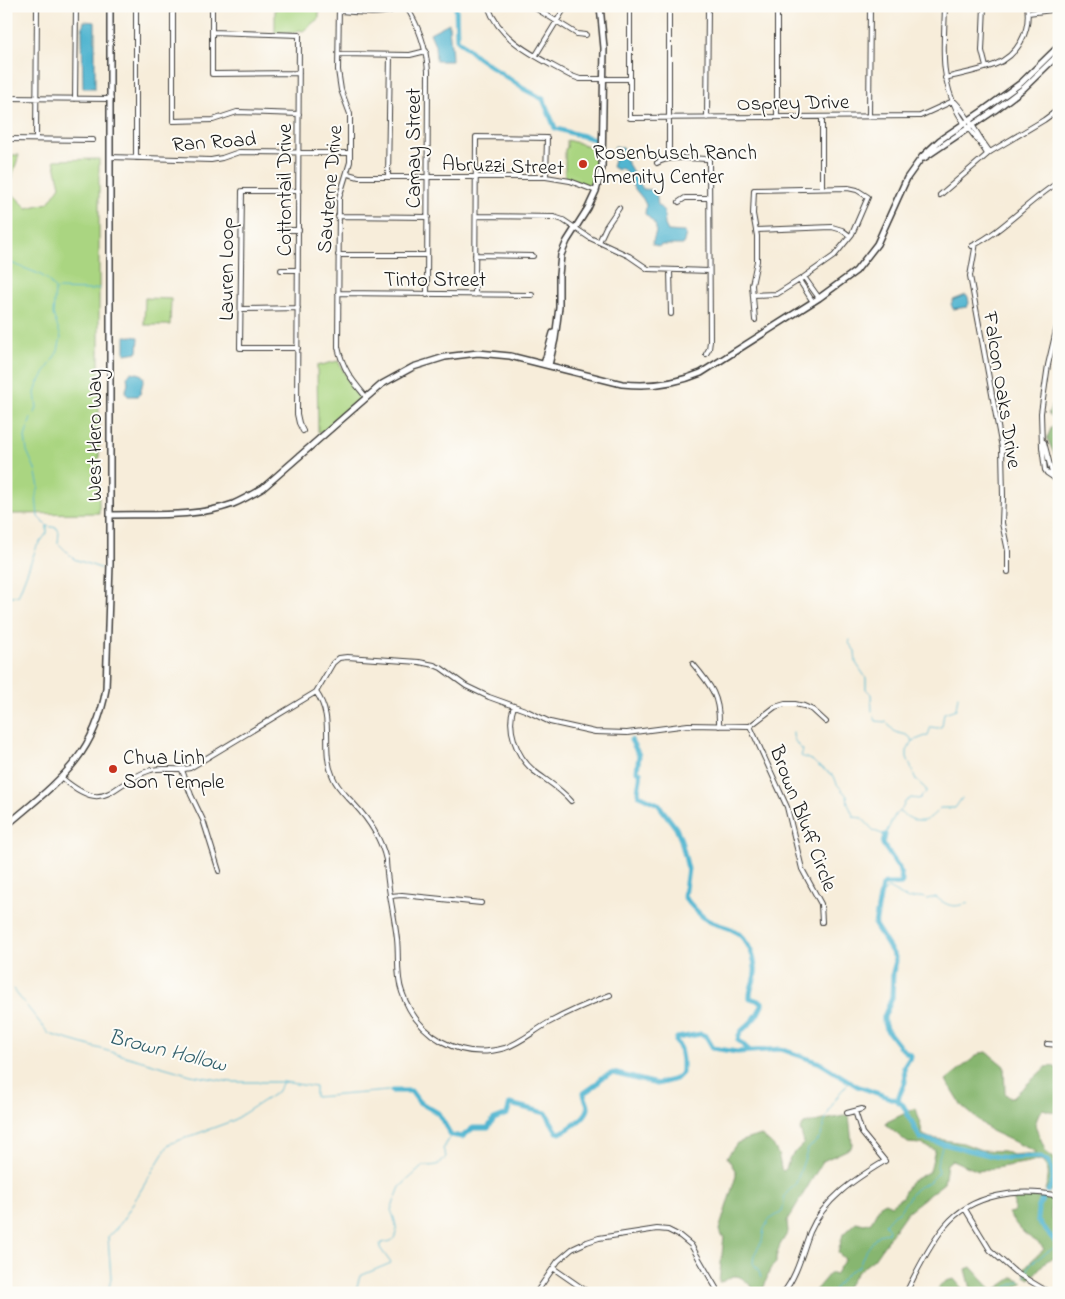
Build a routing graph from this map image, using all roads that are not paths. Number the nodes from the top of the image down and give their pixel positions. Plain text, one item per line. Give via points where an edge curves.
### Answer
1 (37, 6) edge
2 (76, 6) edge
3 (110, 6) edge
4 (136, 6) edge
5 (173, 6) edge
6 (212, 6) edge
7 (339, 6) edge
8 (401, 6) edge
9 (406, 6) edge
10 (488, 6) edge
11 (532, 6) edge
12 (566, 6) edge
13 (600, 6) edge
14 (630, 6) edge
15 (669, 6) edge
16 (708, 6) edge
17 (777, 6) edge
18 (870, 6) edge
19 (945, 6) edge
20 (984, 6) edge
21 (1027, 6) edge
22 (1052, 10) dead end
23 (339, 12) junction
24 (1028, 12) junction
25 (557, 22) junction
26 (212, 32) junction
27 (586, 35) dead end
28 (1059, 46) edge
29 (426, 51) junction
30 (339, 54) junction
31 (1059, 54) edge
32 (390, 55) junction
33 (536, 55) junction
34 (986, 67) junction
35 (300, 73) junction
36 (945, 78) junction
37 (630, 79) junction
38 (604, 80) junction
39 (6, 98) edge
40 (36, 99) junction
41 (75, 99) junction
42 (111, 99) junction
43 (953, 101) junction
44 (1059, 109) edge
45 (299, 114) junction
46 (870, 116) junction
47 (778, 117) junction
48 (822, 117) junction
49 (669, 118) junction
50 (707, 118) junction
51 (971, 122) junction
52 (966, 126) junction
53 (6, 139) edge
54 (36, 139) junction
55 (93, 140) dead end
56 (299, 152) junction
57 (350, 153) junction
58 (989, 153) junction
59 (110, 157) junction
60 (136, 158) junction
61 (669, 159) junction
62 (657, 163) dead end
63 (348, 174) junction
64 (388, 177) junction
65 (428, 177) junction
66 (476, 177) junction
67 (546, 177) junction
68 (1059, 182) edge
69 (822, 188) junction
70 (299, 191) junction
71 (596, 191) junction
72 (940, 196) dead end
73 (709, 198) junction
74 (679, 202) dead end
75 (619, 208) dead end
76 (338, 216) junction
77 (476, 216) junction
78 (428, 217) junction
79 (575, 228) junction
80 (281, 230) dead end
81 (299, 230) junction
82 (756, 230) junction
83 (850, 236) junction
84 (599, 242) junction
85 (976, 243) junction
86 (972, 246) dead end
87 (338, 255) junction
88 (427, 255) junction
89 (475, 255) junction
90 (534, 256) dead end
91 (281, 270) dead end
92 (298, 270) junction
93 (670, 270) junction
94 (709, 271) junction
95 (804, 277) junction
96 (799, 280) junction
97 (338, 293) junction
98 (427, 294) junction
99 (475, 295) junction
100 (532, 295) dead end
101 (753, 295) junction
102 (819, 298) junction
103 (813, 302) junction
104 (241, 308) junction
105 (298, 308) junction
106 (671, 314) dead end
107 (1059, 318) edge
108 (755, 320) dead end
109 (298, 348) junction
110 (706, 354) dead end
111 (547, 364) junction
112 (366, 397) junction
113 (303, 430) dead end
114 (1059, 484) edge
115 (110, 514) junction
116 (1008, 572) dead end
117 (693, 664) dead end
118 (316, 692) junction
119 (514, 706) junction
120 (826, 722) dead end
121 (719, 726) junction
122 (750, 726) junction
123 (182, 770) junction
124 (62, 778) junction
125 (571, 801) dead end
126 (6, 826) edge
127 (219, 871) dead end
128 (390, 896) junction
129 (481, 903) dead end
130 (822, 922) dead end
131 (610, 995) dead end
132 (1047, 1044) dead end
133 (1059, 1045) edge
134 (862, 1108) dead end
135 (855, 1111) junction
136 (847, 1113) dead end
137 (1059, 1196) edge
138 (966, 1209) junction
139 (553, 1268) junction
140 (1041, 1291) edge
141 (536, 1293) edge
142 (589, 1293) edge
143 (719, 1293) edge
144 (783, 1293) edge
145 (906, 1293) edge
146 (1050, 1293) edge

1 - 40 street
2 - 41 street
3 - 42 street, West Hero Way
4 - 60 street
5 - 45 street via 173,121 213,120 237,112
6 - 26 street
7 - 23 street, Sauterne Drive
8 - 23 street via 384,13
9 - 29 street, Camay Street via 421,32
10 - 33 street via 494,22 504,34
11 - 25 street
12 - 25 street
13 - 38 street
14 - 37 street
15 - 49 street
16 - 50 street
17 - 47 street
18 - 46 street
19 - 36 street
20 - 34 street via 982,51
21 - 24 street
22 - 24 street
23 - 30 street, Sauterne Drive
24 - 34 street via 1028,24 1016,50 1005,60
25 - 27 street via 577,34
25 - 33 street
26 - 35 street, Cottontail Drive via 299,35
26 - 35 street via 212,74
28 - 51 street
29 - 32 street
29 - 65 street, Camay Street
30 - 32 street
30 - 57 street, Sauterne Drive via 341,90 350,114
31 - 51 street via 1024,88
32 - 64 street
33 - 38 street via 574,78
34 - 36 street
35 - 45 street, Cottontail Drive
36 - 43 street
37 - 38 street
37 - 49 street, Osprey Drive via 630,118
38 - 71 street via 602,168
39 - 40 street
40 - 41 street
40 - 54 street
41 - 42 street
42 - 59 street, West Hero Way
43 - 46 street, Osprey Drive via 920,116
43 - 51 street
43 - 52 street
44 - 58 street
45 - 56 street, Cottontail Drive
46 - 48 street, Osprey Drive
47 - 48 street, Osprey Drive
47 - 50 street, Osprey Drive
48 - 69 street
49 - 50 street, Osprey Drive
49 - 61 street
51 - 52 street
51 - 58 street
52 - 58 street
52 - 102 street via 931,147 917,162 872,252 856,271
53 - 54 street
54 - 55 street
56 - 57 street, Ran Road
56 - 60 street, Ran Road via 239,152 211,160
56 - 70 street, Cottontail Drive
57 - 63 street, Sauterne Drive
58 - 72 street
59 - 60 street, Ran Road
59 - 115 street, West Hero Way
61 - 62 street
61 - 73 street via 708,158
63 - 64 street, Abruzzi Street
63 - 76 street, Sauterne Drive via 339,198
64 - 65 street, Abruzzi Street
65 - 66 street, Abruzzi Street
65 - 78 street, Camay Street
66 - 67 street, Abruzzi Street
66 - 67 street via 476,137 547,138
66 - 77 street
67 - 71 street, Abruzzi Street via 570,181
68 - 85 street
69 - 82 street via 754,190 752,214
69 - 83 street via 848,188 868,197
70 - 81 street, Cottontail Drive
70 - 104 street, Lauren Loop via 242,191
71 - 79 street
73 - 74 street via 685,198
73 - 94 street
75 - 84 street
76 - 78 street
76 - 87 street, Sauterne Drive
77 - 79 street via 554,217
77 - 89 street
78 - 88 street, Camay Street
79 - 84 street
79 - 111 street via 567,240 560,265 559,307
80 - 81 street
81 - 92 street, Cottontail Drive
82 - 83 street via 832,227
82 - 101 street
83 - 95 street via 834,256
84 - 93 street via 629,256 644,268
85 - 86 street
85 - 116 street, Falcon Oaks Drive via 970,276 1002,448 1002,523 1008,551
87 - 88 street
87 - 97 street, Sauterne Drive
88 - 98 street, Camay Street
89 - 90 street
89 - 99 street
91 - 92 street
92 - 105 street, Cottontail Drive
93 - 94 street
93 - 106 street
94 - 110 street via 710,341
95 - 96 street
95 - 102 street
96 - 101 street via 776,294
96 - 103 street
97 - 98 street, Tinto Street
97 - 112 street, Sauterne Drive via 340,358 348,375
98 - 99 street, Tinto Street
99 - 100 street, Tinto Street
101 - 108 street
102 - 103 street
103 - 111 street via 712,368 681,380 659,385 622,384
104 - 105 street
104 - 109 street, Lauren Loop via 240,348
105 - 109 street, Cottontail Drive
107 - 114 street via 1041,414 1042,435
109 - 113 street, Cottontail Drive via 297,414
111 - 112 street via 501,354 445,357 413,367
112 - 115 street via 263,488 232,504 197,513
115 - 124 street, West Hero Way via 108,666 104,704 96,728 78,759
117 - 121 street via 710,684 716,697
118 - 119 street via 339,658 419,662 441,668 476,691
118 - 123 street via 204,761
118 - 128 street via 326,710 328,761 332,774 381,842
119 - 121 street via 550,722 605,733 688,725
119 - 125 street via 511,728 520,753 534,770
120 - 122 street via 804,706 785,704 775,707
121 - 122 street
122 - 130 street, Brown Bluff Circle via 787,807 802,869 821,904
123 - 124 street via 153,770 134,777 110,793 95,796 77,790
123 - 127 street via 201,813
124 - 126 street, West Hero Way
128 - 129 street
128 - 131 street via 403,994 419,1024 447,1045 485,1051 506,1048 570,1011
132 - 133 street
134 - 135 street
135 - 136 street
135 - 144 street via 862,1133 885,1161 843,1189 824,1208
137 - 138 street via 1013,1193 985,1199
138 - 140 street via 990,1250
138 - 145 street via 946,1225
139 - 141 street
139 - 142 street
139 - 143 street via 572,1249 587,1242 657,1229 668,1230 691,1245
140 - 146 street

